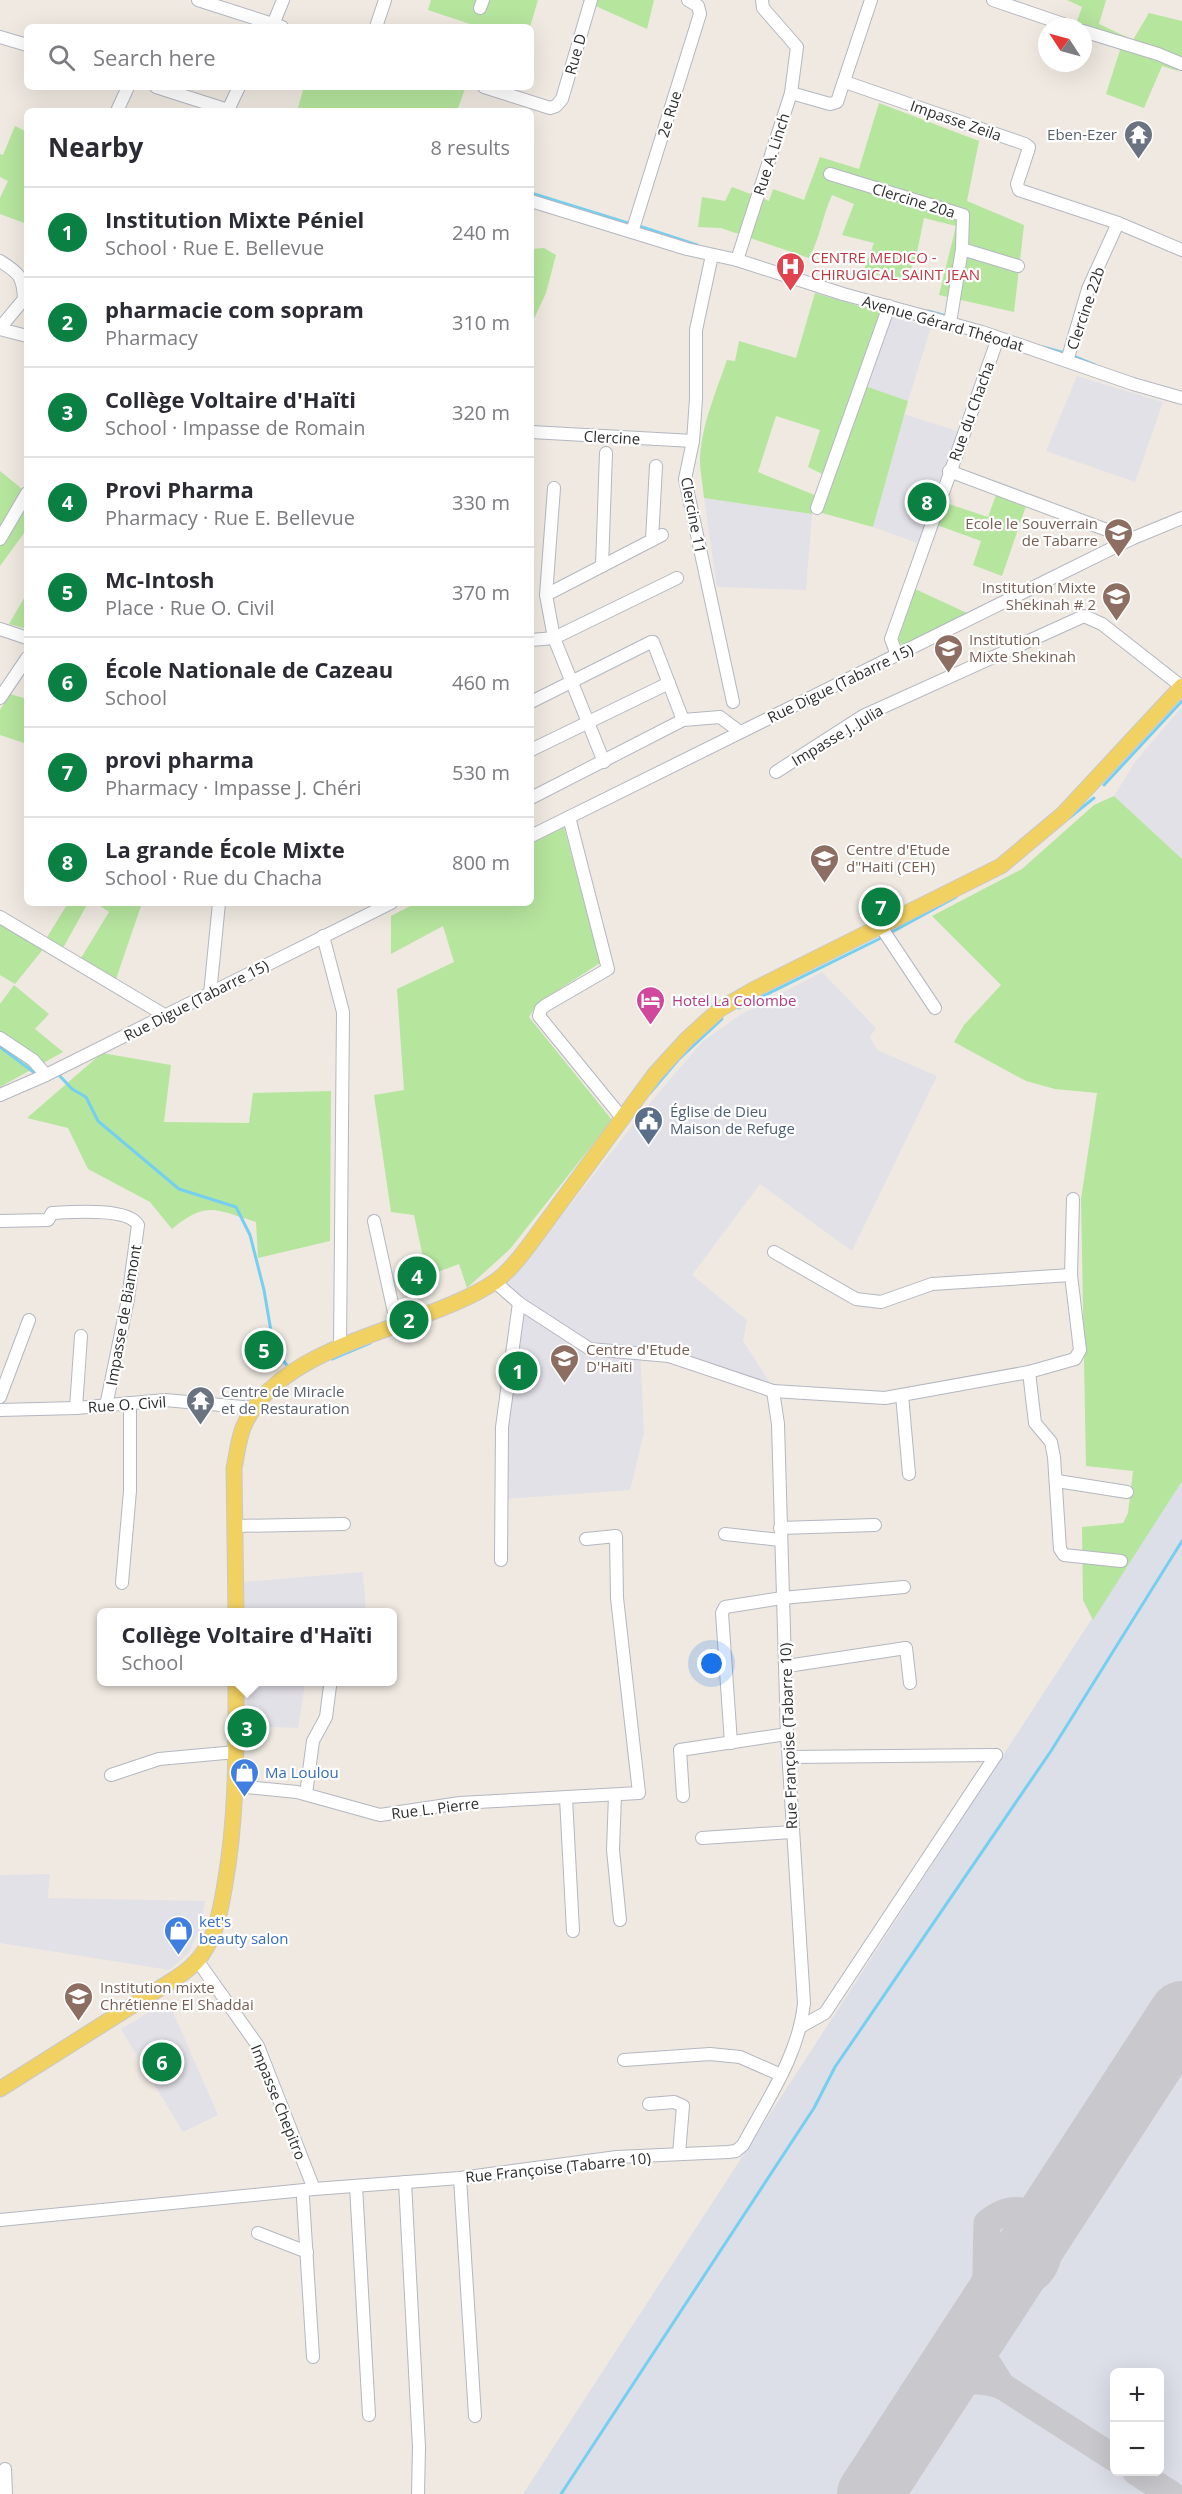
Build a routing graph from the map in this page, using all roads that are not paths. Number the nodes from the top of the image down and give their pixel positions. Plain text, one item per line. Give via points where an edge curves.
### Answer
1 (198, 0) edge
2 (283, 0) edge
3 (385, 0) edge
4 (591, 0) edge
5 (688, 0) edge
6 (762, 0) edge
7 (871, 0) edge
8 (993, 0) edge
9 (1046, 18) edge
10 (270, 24) edge
11 (277, 24) edge
12 (377, 24) edge
13 (1092, 34) edge
14 (0, 37) edge
15 (24, 44) edge
16 (1182, 64) edge
17 (845, 82) junction
18 (127, 90) edge
19 (165, 90) edge
20 (238, 90) edge
21 (493, 90) edge
22 (791, 93) junction
23 (118, 108) edge
24 (220, 108) edge
25 (230, 108) edge
26 (830, 174) dead end
27 (534, 202) edge
28 (1118, 224) junction
29 (632, 232) junction
30 (962, 249) junction
31 (1182, 249) edge
32 (712, 255) junction
33 (737, 258) junction
34 (0, 261) edge
35 (1018, 266) dead end
36 (889, 306) junction
37 (950, 323) junction
38 (0, 329) edge
39 (24, 335) edge
40 (998, 338) junction
41 (1068, 356) junction
42 (1182, 398) edge
43 (534, 432) edge
44 (693, 441) junction
45 (606, 453) dead end
46 (656, 466) dead end
47 (950, 471) junction
48 (554, 488) dead end
49 (24, 499) edge
50 (817, 508) dead end
51 (1182, 518) edge
52 (0, 539) edge
53 (1131, 539) junction
54 (602, 566) junction
55 (677, 578) dead end
56 (546, 595) junction
57 (0, 629) edge
58 (24, 637) edge
59 (554, 638) junction
60 (534, 640) edge
61 (897, 655) junction
62 (24, 662) edge
63 (572, 682) junction
64 (669, 682) junction
65 (1182, 686) edge
66 (0, 698) edge
67 (534, 701) edge
68 (733, 702) dead end
69 (683, 720) junction
70 (588, 721) junction
71 (740, 732) junction
72 (534, 748) edge
73 (604, 762) junction
74 (777, 772) dead end
75 (534, 797) edge
76 (569, 818) junction
77 (534, 835) edge
78 (219, 906) edge
79 (385, 906) edge
80 (0, 917) edge
81 (881, 927) junction
82 (323, 936) junction
83 (210, 994) junction
84 (935, 1008) dead end
85 (166, 1016) junction
86 (0, 1038) edge
87 (42, 1077) junction
88 (0, 1095) edge
89 (623, 1119) junction
90 (1073, 1199) dead end
91 (0, 1221) edge
92 (374, 1221) dead end
93 (774, 1252) dead end
94 (1071, 1275) junction
95 (495, 1282) junction
96 (519, 1303) junction
97 (29, 1320) dead end
98 (397, 1326) junction
99 (81, 1336) dead end
100 (340, 1348) junction
101 (1029, 1372) junction
102 (773, 1391) junction
103 (902, 1395) junction
104 (0, 1397) edge
105 (130, 1403) junction
106 (106, 1406) junction
107 (76, 1408) junction
108 (254, 1408) junction
109 (0, 1410) edge
110 (909, 1474) dead end
111 (1057, 1480) junction
112 (1126, 1492) dead end
113 (344, 1524) dead end
114 (875, 1525) dead end
115 (235, 1526) junction
116 (725, 1534) dead end
117 (780, 1534) junction
118 (586, 1539) dead end
119 (501, 1560) dead end
120 (1121, 1561) dead end
121 (122, 1583) dead end
122 (904, 1587) dead end
123 (782, 1598) junction
124 (236, 1608) edge
125 (787, 1666) junction
126 (910, 1683) dead end
127 (236, 1686) edge
128 (330, 1686) dead end
129 (787, 1734) junction
130 (731, 1743) junction
131 (236, 1752) junction
132 (789, 1757) junction
133 (111, 1775) dead end
134 (235, 1786) junction
135 (306, 1794) junction
136 (615, 1795) junction
137 (683, 1796) dead end
138 (566, 1798) junction
139 (792, 1832) junction
140 (702, 1838) dead end
141 (620, 1920) dead end
142 (573, 1930) dead end
143 (197, 1960) junction
144 (802, 2026) junction
145 (624, 2060) dead end
146 (781, 2075) junction
147 (0, 2089) edge
148 (649, 2104) dead end
149 (679, 2154) junction
150 (460, 2178) junction
151 (405, 2182) junction
152 (356, 2186) junction
153 (308, 2193) junction
154 (0, 2220) edge
155 (258, 2233) dead end
156 (307, 2252) junction
157 (313, 2357) dead end
158 (369, 2415) dead end
159 (475, 2416) dead end
160 (5, 2469) dead end
161 (6, 2494) edge
162 (418, 2494) edge

1 - 10 street
2 - 11 street
3 - 12 street
4 - 21 street, Rue D via 562,99 556,106 550,108
5 - 29 street, 2e Rue via 698,6 700,14
6 - 22 street via 763,8 797,47
7 - 17 street, Rue A. Linch
8 - 9 street
13 - 16 street
14 - 15 street
17 - 22 street, Rue A. Linch via 834,104
17 - 28 street, Impasse Zeila via 1025,144 1029,147 1017,184 1019,190
18 - 23 street
19 - 24 street
20 - 25 street
22 - 33 street, Rue A. Linch
26 - 30 street, Clercine 20a via 960,213 964,219
27 - 29 street, Avenue Gérard Théodat
28 - 31 street
28 - 41 street, Clercine 22b via 1088,290
29 - 32 street, Avenue Gérard Théodat
30 - 35 street
30 - 37 street, Clercine 20a
32 - 33 street, Avenue Gérard Théodat
32 - 44 street, Clercine 11 via 696,330
33 - 36 street, Avenue Gérard Théodat
34 - 38 street via 23,280 24,299
36 - 37 street, Avenue Gérard Théodat
36 - 50 street
37 - 40 street, Avenue Gérard Théodat
38 - 39 street
40 - 41 street, Avenue Gérard Théodat
40 - 47 street, Rue du Chacha
41 - 42 street, Avenue Gérard Théodat via 1133,384
43 - 44 street, Clercine
44 - 68 street, Clercine 11 via 685,479
45 - 54 street
46 - 54 street via 657,537
47 - 53 street
47 - 61 street, Rue du Chacha via 891,639
48 - 56 street
49 - 52 street
51 - 53 street, Rue Digue (Tabarre 15)
53 - 61 street, Rue Digue (Tabarre 15)
54 - 56 street
55 - 59 street
56 - 59 street
57 - 58 street
59 - 60 street
59 - 63 street
61 - 71 street, Rue Digue (Tabarre 15)
62 - 66 street
63 - 64 street via 651,642
63 - 67 street
63 - 70 street
64 - 69 street
64 - 70 street
65 - 74 street, Impasse J. Julia via 1102,624 1084,616 863,716
65 - 81 main road via 1063,814 1001,866
69 - 71 street via 720,717
69 - 73 street
70 - 72 street
70 - 73 street
71 - 76 street, Rue Digue (Tabarre 15)
73 - 75 street
76 - 77 street, Rue Digue (Tabarre 15)
76 - 89 street via 608,969 546,1005 539,1016
78 - 83 street
79 - 82 street, Rue Digue (Tabarre 15)
80 - 85 street
81 - 84 street
81 - 89 main road via 720,1009 655,1074
82 - 83 street, Rue Digue (Tabarre 15)
82 - 100 street via 343,1012
83 - 85 street, Rue Digue (Tabarre 15)
85 - 87 street, Rue Digue (Tabarre 15)
86 - 87 street via 33,1060
87 - 88 street, Rue Digue (Tabarre 15)
89 - 95 main road via 527,1248
90 - 94 street
91 - 106 street, Impasse de Biamont via 48,1220 52,1213 93,1212 136,1221 128,1299
92 - 98 street
93 - 94 street via 856,1299 880,1302 932,1284
94 - 101 street via 1079,1355
95 - 96 street
95 - 98 main road
96 - 102 street via 590,1349 669,1356
96 - 119 street via 502,1427
97 - 104 street
98 - 100 main road
99 - 107 street
100 - 108 main road via 285,1376
101 - 103 street
101 - 111 street via 1035,1424 1051,1442
102 - 103 street via 885,1398
102 - 117 street, Rue Françoise (Tabarre 10) via 778,1424
103 - 110 street
105 - 106 street, Rue O. Civil
105 - 108 street, Rue O. Civil via 165,1400
105 - 121 street
106 - 107 street, Rue O. Civil
107 - 109 street, Rue O. Civil
108 - 115 main road via 243,1427 234,1468
111 - 112 street
111 - 120 street via 1060,1549 1064,1555
113 - 115 street
114 - 117 street
115 - 124 main road
116 - 117 street
117 - 123 street, Rue Françoise (Tabarre 10)
118 - 136 street, Rue L. Pierre via 616,1536 617,1598 639,1793
122 - 123 street
123 - 125 street, Rue Françoise (Tabarre 10)
123 - 130 street via 727,1605 723,1609
125 - 126 street via 906,1648
125 - 129 street, Rue Françoise (Tabarre 10)
127 - 131 main road
128 - 135 street via 326,1717 313,1741
129 - 130 street
129 - 132 street, Rue Françoise (Tabarre 10)
130 - 137 street via 680,1750
131 - 133 street via 159,1759
131 - 134 main road
132 - 139 street, Rue Françoise (Tabarre 10)
132 - 144 street via 996,1755 825,2013
134 - 135 street, Rue L. Pierre
134 - 143 main road via 231,1852 217,1925
135 - 138 street, Rue L. Pierre via 380,1815 460,1803
136 - 138 street, Rue L. Pierre
136 - 141 street via 614,1850
138 - 142 street
139 - 140 street
139 - 144 street, Rue Françoise (Tabarre 10) via 804,2003
143 - 147 main road via 165,1985
143 - 153 street, Impasse Chepitro via 258,2046
144 - 146 street, Rue Françoise (Tabarre 10)
145 - 146 street via 710,2054 740,2057
146 - 149 street, Rue Françoise (Tabarre 10) via 744,2145 736,2151
148 - 149 street via 674,2102 683,2106
149 - 150 street, Rue Françoise (Tabarre 10) via 617,2157
150 - 151 street, Rue Françoise (Tabarre 10)
150 - 159 street
151 - 152 street, Rue Françoise (Tabarre 10)
151 - 162 street
152 - 153 street, Rue Françoise (Tabarre 10)
152 - 158 street
153 - 154 street, Rue Françoise (Tabarre 10)
153 - 156 street, Impasse Chepitro
155 - 156 street
156 - 157 street, Impasse Chepitro
160 - 161 street

